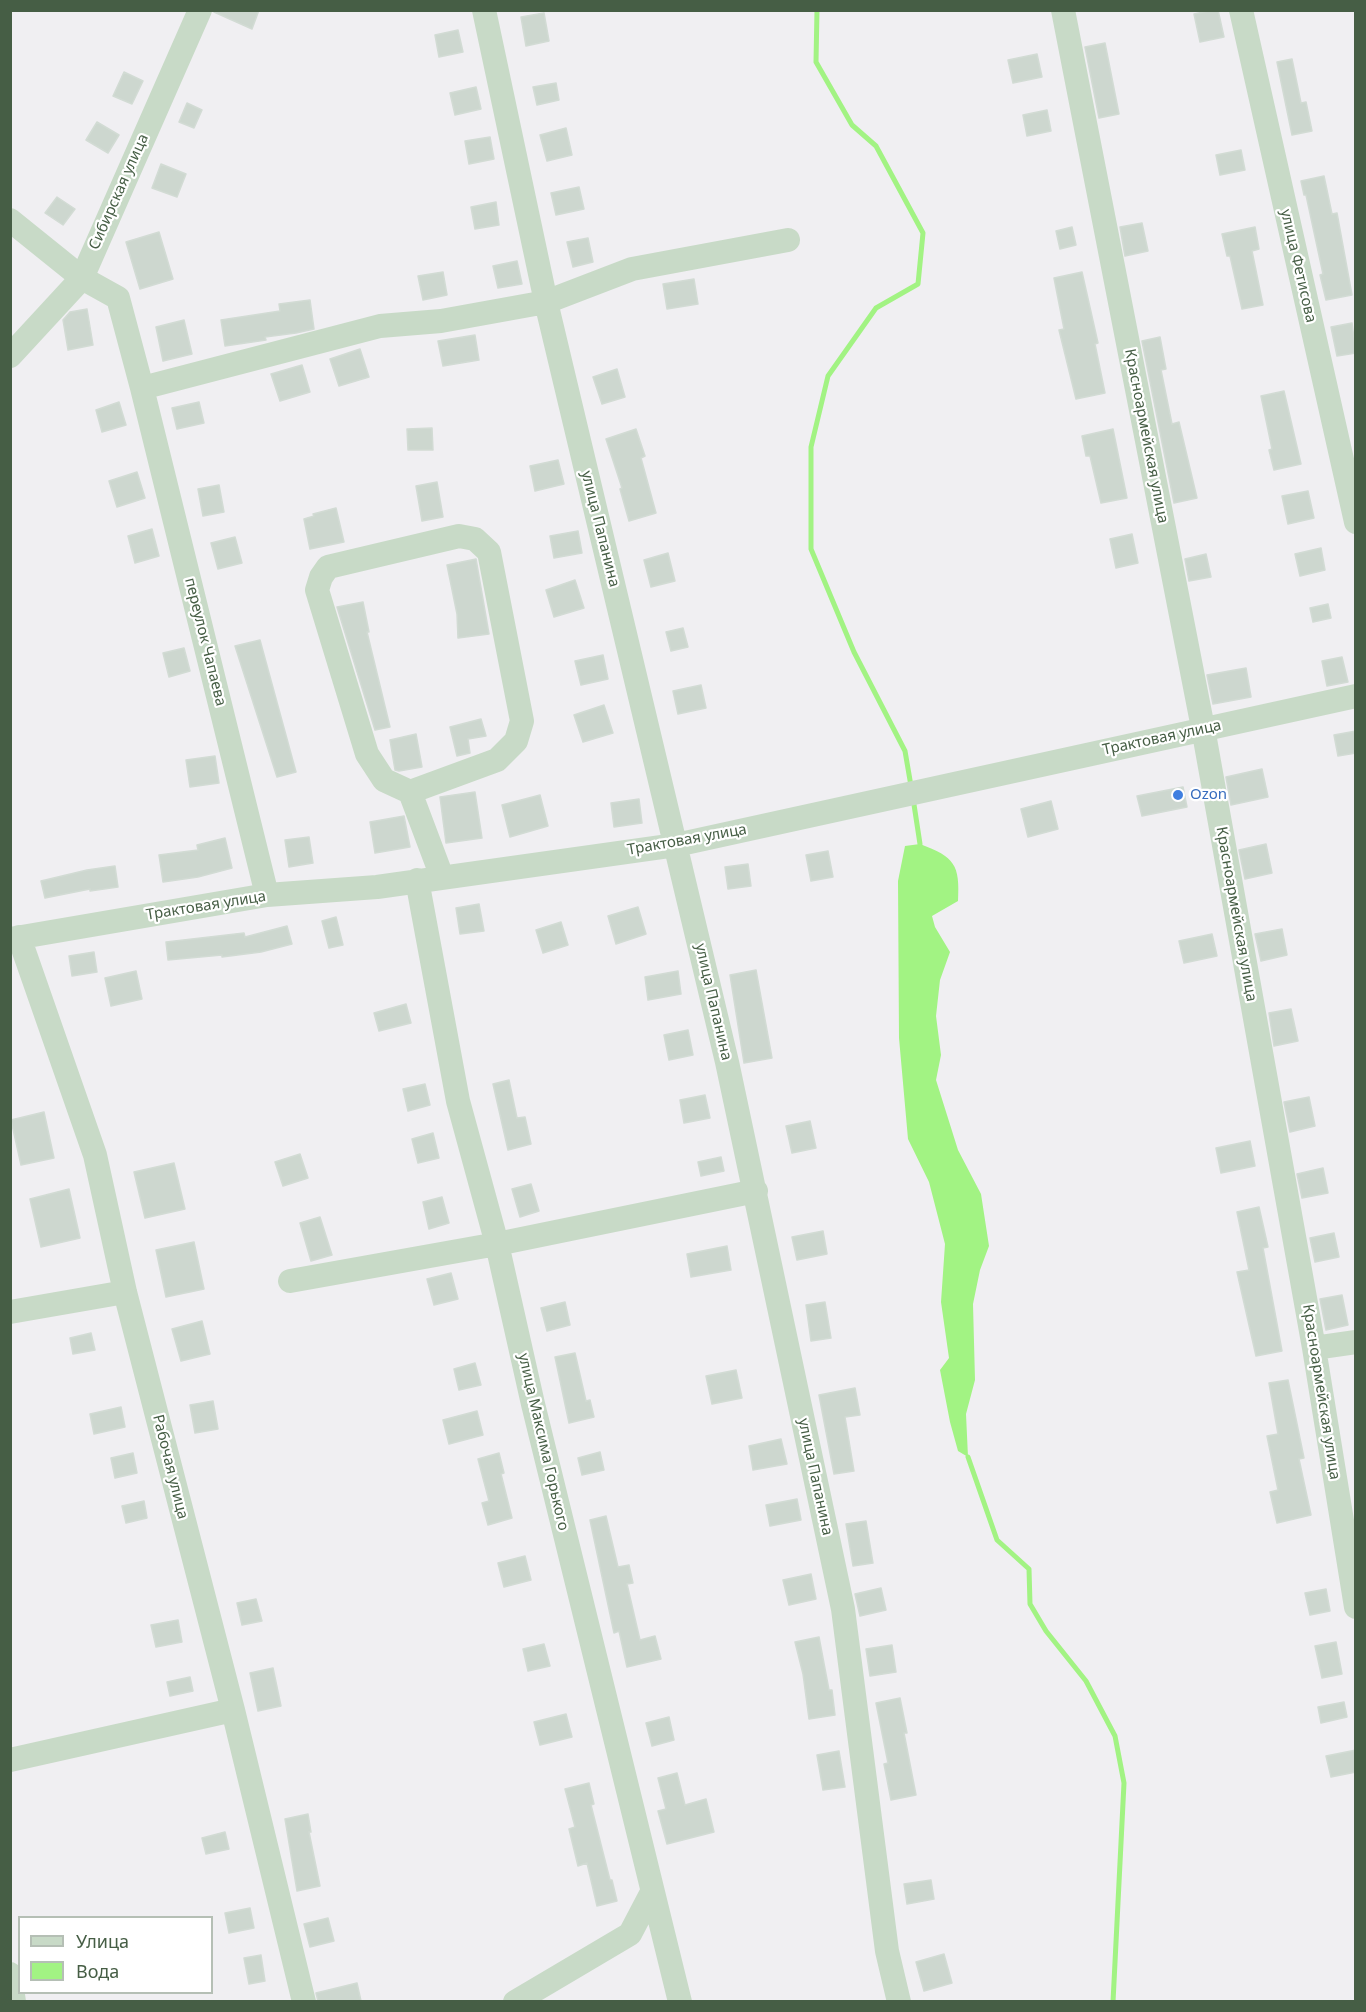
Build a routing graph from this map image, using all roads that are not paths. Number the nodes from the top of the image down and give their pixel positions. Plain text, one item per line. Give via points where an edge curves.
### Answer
1 (200, 10) edge
2 (484, 10) edge
3 (1063, 10) edge
4 (1241, 10) edge
5 (10, 220) edge
6 (788, 240) dead end
7 (82, 278) junction
8 (546, 302) junction
9 (10, 356) edge
10 (142, 388) junction
11 (1356, 522) edge
12 (1356, 696) edge
13 (1203, 728) junction
14 (410, 792) junction
15 (676, 845) junction
16 (442, 877) junction
17 (417, 880) junction
18 (267, 895) junction
19 (15, 938) edge
20 (756, 1191) junction
21 (497, 1244) junction
22 (290, 1281) dead end
23 (125, 1292) junction
24 (10, 1312) edge
25 (1356, 1342) edge
26 (1314, 1348) junction
27 (1356, 1607) edge
28 (232, 1710) junction
29 (10, 1760) edge
30 (652, 1892) junction
31 (10, 1974) edge
32 (14, 2001) edge
33 (304, 2001) edge
34 (515, 2001) edge
35 (680, 2001) edge
36 (899, 2001) edge

1 - 7 street, Сибирская улица
2 - 8 street, улица Папанина
3 - 13 street, Красноармейская улица
4 - 11 street, улица Фетисова
5 - 7 street, переулок Чапаева
6 - 8 street via 632,268
7 - 9 street, Сибирская улица
7 - 10 street, переулок Чапаева via 117,298
8 - 10 street via 441,321 380,326
8 - 15 street, улица Папанина
10 - 18 street, переулок Чапаева
12 - 13 street, Трактовая улица
13 - 15 street, Трактовая улица
13 - 26 street, Красноармейская улица
14 - 14 street via 497,760 516,741 522,721 489,552 475,539 459,536 327,567 317,591 367,754 384,780
14 - 16 street
15 - 16 street, Трактовая улица
15 - 20 street, улица Папанина
16 - 17 street, Трактовая улица
17 - 18 street, Трактовая улица
17 - 21 street, улица Максима Горького via 458,1101
18 - 19 street, Трактовая улица
19 - 23 street, Рабочая улица via 95,1155
20 - 21 street
20 - 36 street, улица Папанина via 843,1610 887,1951
21 - 22 street
21 - 30 street, улица Максима Горького
23 - 24 street
23 - 28 street, Рабочая улица
25 - 26 street
26 - 27 street, Красноармейская улица
28 - 29 street
28 - 33 street, Рабочая улица
30 - 34 street via 630,1934
30 - 35 street, улица Максима Горького
31 - 32 street

